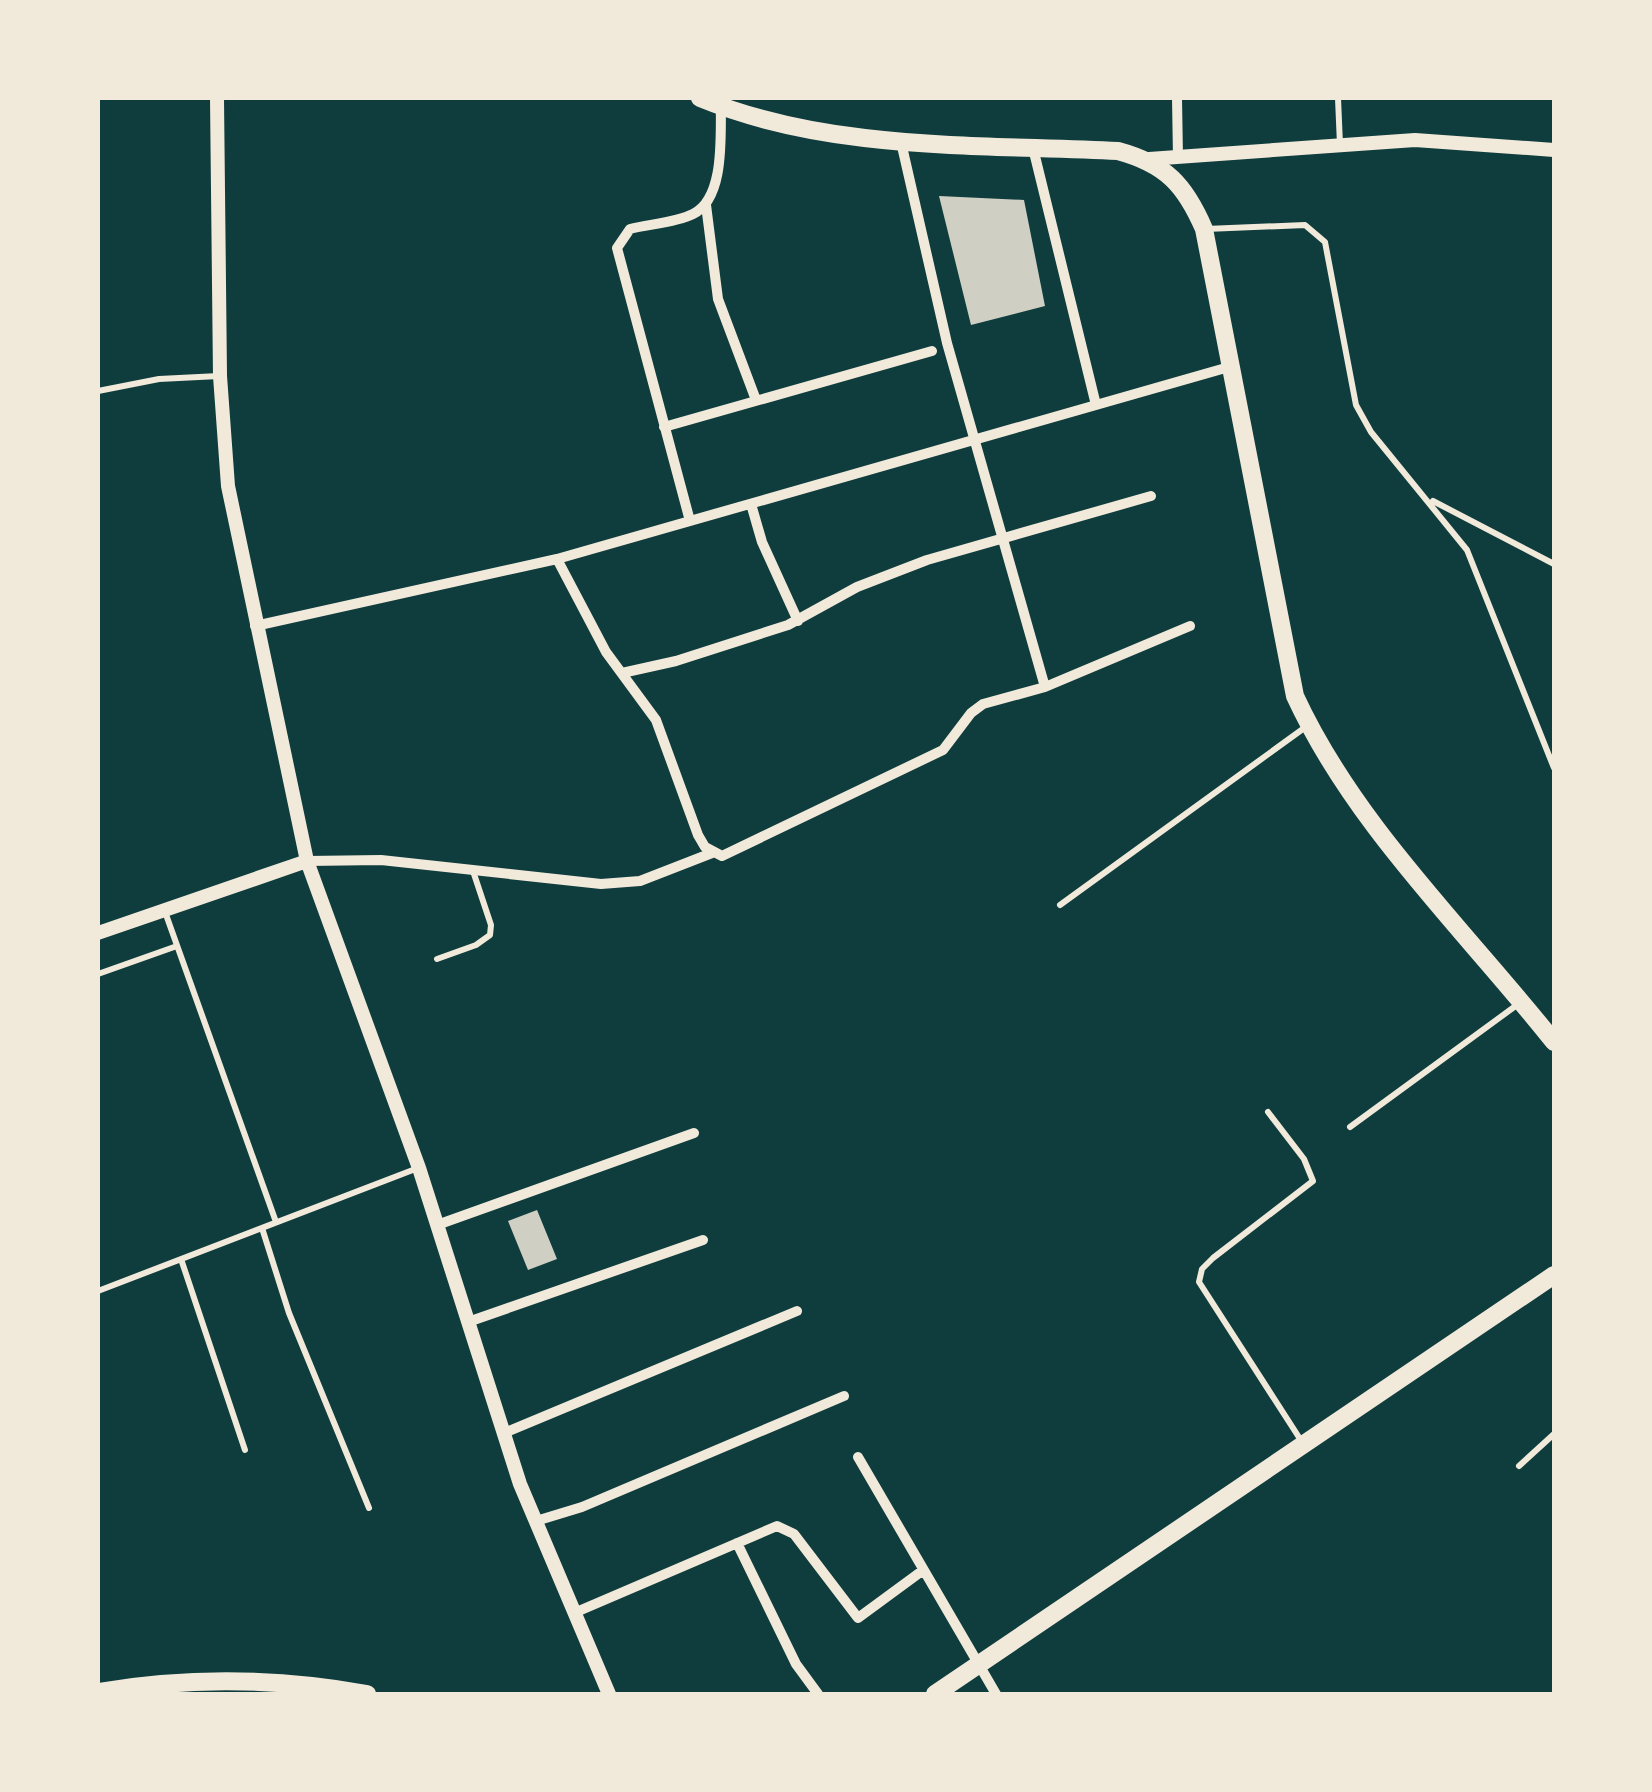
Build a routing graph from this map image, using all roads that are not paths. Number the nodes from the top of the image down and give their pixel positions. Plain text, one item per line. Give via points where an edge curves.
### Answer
1 (217, 98) edge
2 (700, 98) edge
3 (1176, 98) edge
4 (1338, 98) edge
5 (721, 102) edge
6 (901, 142) junction
7 (1340, 145) junction
8 (1033, 147) junction
9 (1554, 150) edge
10 (1178, 158) junction
11 (1149, 159) junction
12 (706, 205) junction
13 (1204, 229) junction
14 (932, 351) dead end
15 (1229, 367) junction
16 (220, 376) junction
17 (98, 391) edge
18 (756, 400) junction
19 (1096, 405) junction
20 (664, 427) junction
21 (973, 440) junction
22 (1151, 496) dead end
23 (1427, 498) junction
24 (751, 504) junction
25 (690, 521) junction
26 (999, 536) junction
27 (556, 559) junction
28 (1554, 564) edge
29 (798, 620) junction
30 (255, 626) junction
31 (1190, 626) dead end
32 (622, 673) junction
33 (1044, 688) junction
34 (1308, 725) junction
35 (1554, 768) edge
36 (712, 853) junction
37 (306, 861) junction
38 (473, 872) junction
39 (1060, 905) dead end
40 (164, 908) junction
41 (98, 933) edge
42 (177, 946) junction
43 (438, 959) dead end
44 (98, 974) edge
45 (1522, 1002) junction
46 (1554, 1042) edge
47 (1268, 1112) dead end
48 (1350, 1126) dead end
49 (694, 1133) dead end
50 (419, 1168) junction
51 (276, 1222) junction
52 (437, 1226) junction
53 (262, 1228) junction
54 (702, 1240) dead end
55 (181, 1258) junction
56 (1554, 1275) edge
57 (98, 1290) edge
58 (797, 1311) dead end
59 (468, 1322) junction
60 (844, 1396) dead end
61 (504, 1433) junction
62 (1554, 1434) edge
63 (1302, 1443) junction
64 (245, 1450) dead end
65 (858, 1457) dead end
66 (1520, 1466) dead end
67 (369, 1508) dead end
68 (536, 1521) junction
69 (736, 1542) junction
70 (922, 1571) junction
71 (574, 1613) junction
72 (977, 1665) junction
73 (98, 1692) edge
74 (367, 1694) edge
75 (609, 1694) edge
76 (818, 1694) edge
77 (935, 1694) edge
78 (996, 1694) edge

1 - 16 street
2 - 5 main road
3 - 10 street
4 - 7 lane
5 - 6 main road via 784,123
5 - 12 street via 714,190
6 - 8 main road
6 - 21 street
7 - 9 street via 1466,140
7 - 10 street
8 - 11 main road
8 - 19 street
10 - 11 street
11 - 13 main road via 1181,183
12 - 18 street via 718,300
12 - 20 street via 692,215 630,229 617,248
13 - 15 main road
13 - 23 lane via 1305,225 1325,242 1356,405
14 - 18 street
15 - 19 street
15 - 34 main road via 1288,671
16 - 17 lane
16 - 30 street via 228,486
18 - 20 street
19 - 21 street
20 - 25 street
21 - 24 street
21 - 26 street
22 - 26 street
23 - 28 lane
23 - 35 lane via 1478,571
24 - 25 street
24 - 29 street
25 - 27 street
26 - 29 street via 856,587
26 - 33 street
27 - 30 street
27 - 32 street
29 - 32 street
30 - 37 street
31 - 33 street
32 - 36 street via 656,720 698,835
33 - 36 street via 983,704 943,750 734,853
34 - 39 lane
34 - 45 main road via 1385,837
36 - 38 street via 620,884
37 - 38 street via 358,859
37 - 40 street
37 - 50 street
38 - 43 lane via 490,935
40 - 41 street
40 - 42 lane
42 - 44 lane
42 - 51 lane
45 - 46 main road
45 - 48 lane
47 - 63 lane via 1304,1158 1312,1182 1213,1258 1199,1282
49 - 52 street
50 - 51 lane
50 - 52 street
51 - 53 lane
52 - 59 street
53 - 55 lane
53 - 67 lane
54 - 59 street
55 - 57 lane
55 - 64 lane
56 - 63 main road
58 - 61 street
59 - 61 street
60 - 68 street
61 - 68 street
62 - 66 lane
63 - 72 main road
65 - 70 street
68 - 71 street
69 - 70 street via 778,1526 790,1530 858,1618
69 - 71 street
69 - 76 street via 796,1664
70 - 72 street
71 - 75 street
72 - 77 main road
72 - 78 street
73 - 74 main road via 160,1682 268,1682

